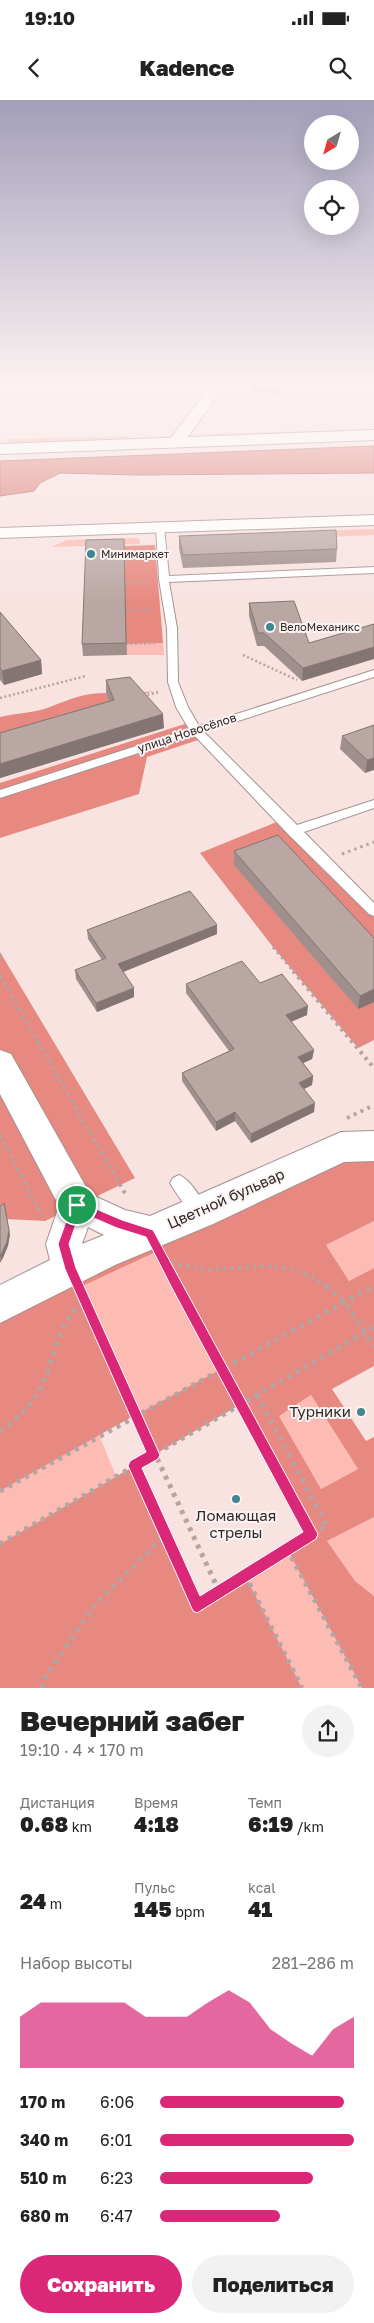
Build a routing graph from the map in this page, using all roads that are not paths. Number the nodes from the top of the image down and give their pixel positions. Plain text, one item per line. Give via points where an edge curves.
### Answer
1 (374, 520) edge
2 (160, 527) junction
3 (0, 533) edge
4 (374, 570) edge
5 (164, 579) junction
6 (374, 673) edge
7 (196, 730) junction
8 (0, 794) edge
9 (374, 804) edge
10 (293, 831) junction
11 (374, 911) edge
12 (0, 1063) edge
13 (374, 1146) edge
14 (180, 1183) dead end
15 (77, 1205) junction
16 (200, 1213) junction
17 (156, 1247) junction
18 (77, 1285) junction
19 (0, 1306) edge

1 - 2 street
2 - 3 street
2 - 5 lane
4 - 5 lane
5 - 7 lane via 172,628 175,688
6 - 7 lane, улица Новосёлов
7 - 8 lane, улица Новосёлов
7 - 10 lane
9 - 10 lane
10 - 11 lane
12 - 15 street
13 - 16 street, Цветной бульвар via 341,1147
14 - 16 lane
15 - 17 street via 120,1225
15 - 18 street via 64,1244
16 - 17 street, Цветной бульвар
17 - 18 street, Цветной бульвар
18 - 19 street, Цветной бульвар

